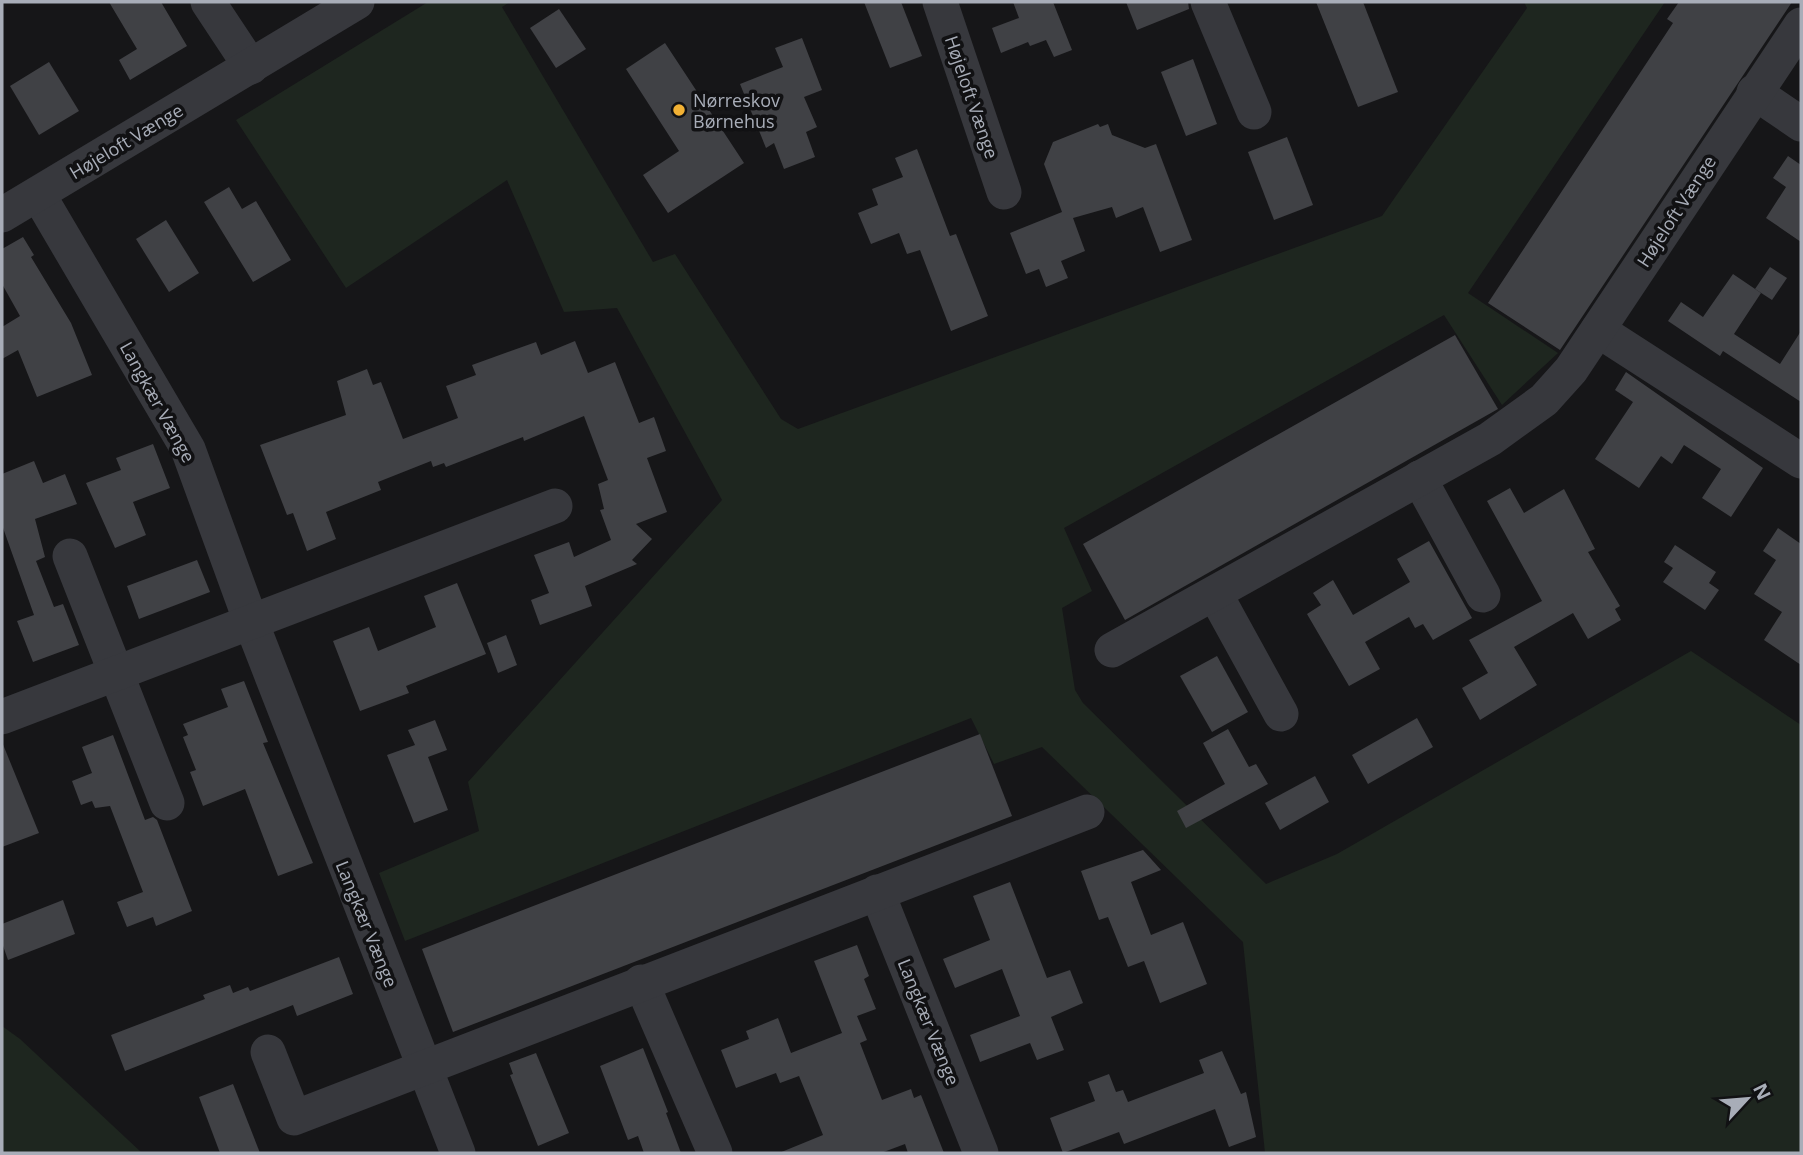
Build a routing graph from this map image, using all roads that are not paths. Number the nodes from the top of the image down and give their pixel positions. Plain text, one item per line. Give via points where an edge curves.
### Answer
1 (208, 2) edge
2 (356, 2) edge
3 (940, 2) edge
4 (1208, 2) edge
5 (1801, 25) edge
6 (251, 66) junction
7 (1754, 92) junction
8 (1254, 112) dead end
9 (1801, 124) edge
10 (1004, 192) dead end
11 (38, 194) junction
12 (3, 211) edge
13 (1598, 330) junction
14 (1801, 461) edge
15 (1419, 478) junction
16 (555, 506) dead end
17 (70, 556) dead end
18 (1215, 594) junction
19 (1483, 595) dead end
20 (251, 622) junction
21 (1112, 650) dead end
22 (117, 674) junction
23 (1281, 714) dead end
24 (2, 717) edge
25 (167, 803) dead end
26 (1087, 813) dead end
27 (877, 892) junction
28 (641, 982) junction
29 (268, 1052) dead end
30 (425, 1068) junction
31 (458, 1153) edge
32 (715, 1153) edge
33 (981, 1153) edge

1 - 6 street
2 - 6 street, Højeloft Vænge
3 - 10 street, Højeloft Vænge
4 - 8 street
5 - 7 street, Højeloft Vænge
6 - 11 street, Højeloft Vænge
7 - 9 street
7 - 13 street, Højeloft Vænge
11 - 12 street, Højeloft Vænge
11 - 20 street, Langkær Vænge via 188,449
13 - 14 street
13 - 15 street, Højeloft Vænge via 1544,400 1490,439
15 - 18 street, Højeloft Vænge
15 - 19 street
16 - 20 street
17 - 22 street
18 - 21 street, Højeloft Vænge
18 - 23 street
20 - 22 street
20 - 30 street, Langkær Vænge
22 - 24 street
22 - 25 street
26 - 27 street
27 - 28 street
27 - 33 street, Langkær Vænge
28 - 30 street
28 - 32 street
29 - 30 street via 294,1118
30 - 31 street, Langkær Vænge

